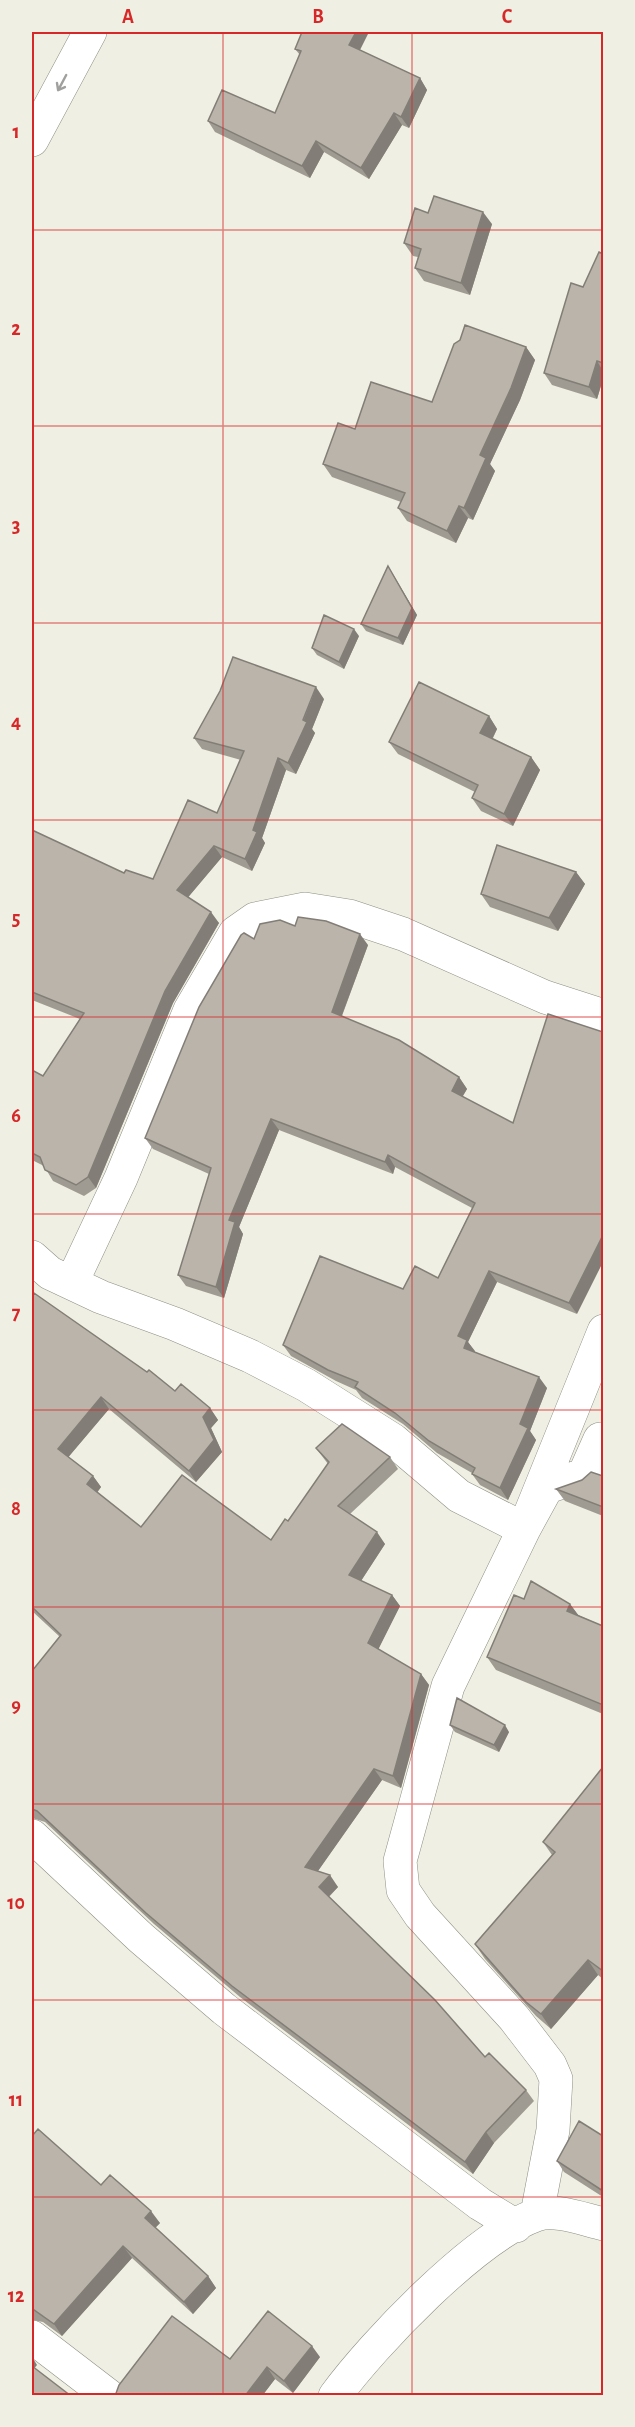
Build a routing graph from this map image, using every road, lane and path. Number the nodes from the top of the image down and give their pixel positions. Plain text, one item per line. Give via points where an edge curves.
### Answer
1 (90, 32) edge
2 (32, 140) edge
3 (603, 1016) edge
4 (32, 1257) edge
5 (72, 1282) junction
6 (603, 1331) edge
7 (603, 1439) edge
8 (524, 1529) junction
9 (32, 1836) edge
10 (526, 2220) junction
11 (603, 2224) edge
12 (32, 2337) edge
13 (109, 2396) edge
14 (335, 2396) edge

1 -> 2 main road
3 - 5 main road via 545,997 403,934 349,916 304,909 255,919 234,933 190,1010 122,1178
4 - 5 main road via 50,1273
5 - 8 main road via 250,1356 306,1385 393,1440 459,1496
6 - 8 main road
7 - 8 main road via 584,1475 547,1487
8 - 10 main road via 448,1686 400,1861 403,1890 420,1915 514,2018 556,2079 553,2130
9 - 10 main road via 224,2009 480,2204
10 - 11 main road via 562,2215
10 - 14 main road via 487,2242 423,2299
12 - 13 main road

